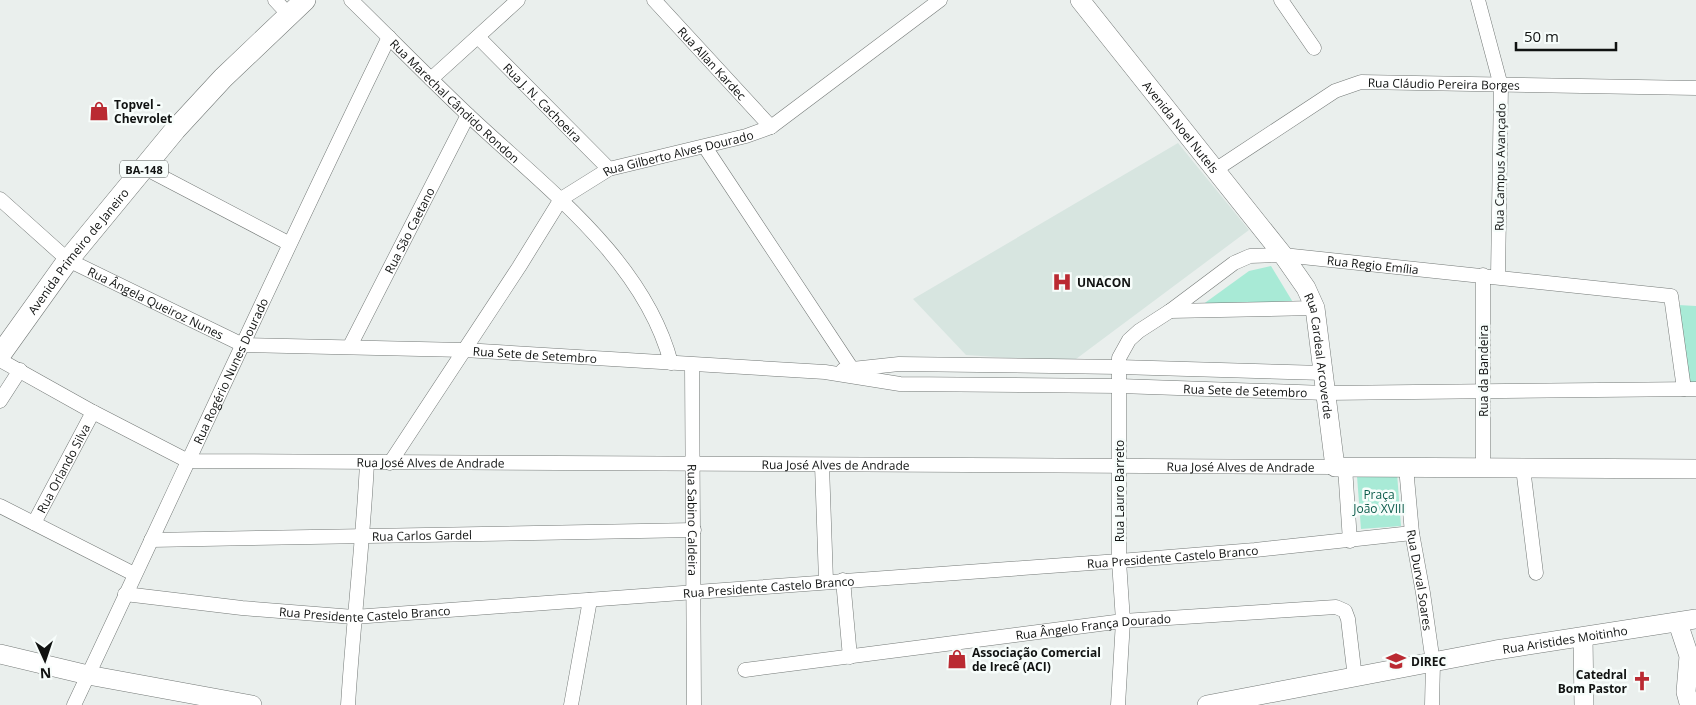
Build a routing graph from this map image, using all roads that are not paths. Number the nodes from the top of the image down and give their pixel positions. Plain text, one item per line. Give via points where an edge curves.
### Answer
1 (305, 0) edge
2 (351, 0) edge
3 (518, 0) edge
4 (654, 0) edge
5 (940, 0) edge
6 (1080, 0) edge
7 (1281, 0) edge
8 (1478, 0) edge
9 (282, 8) edge
10 (388, 37) junction
11 (478, 37) junction
12 (1314, 48) dead end
13 (432, 79) junction
14 (1501, 86) junction
15 (1696, 88) edge
16 (468, 115) junction
17 (770, 127) junction
18 (705, 147) junction
19 (145, 168) junction
20 (608, 169) junction
21 (1215, 170) junction
22 (0, 199) edge
23 (561, 199) junction
24 (288, 243) junction
25 (1283, 255) junction
26 (68, 260) junction
27 (1483, 275) junction
28 (1498, 276) junction
29 (1315, 308) junction
30 (1170, 312) junction
31 (243, 345) junction
32 (350, 346) junction
33 (464, 350) junction
34 (0, 355) edge
35 (0, 360) edge
36 (671, 364) junction
37 (692, 365) junction
38 (1119, 367) junction
39 (20, 370) junction
40 (855, 373) junction
41 (1324, 373) junction
42 (1119, 386) junction
43 (1690, 389) edge
44 (1326, 392) junction
45 (1483, 392) junction
46 (0, 402) edge
47 (93, 412) junction
48 (188, 461) junction
49 (367, 463) junction
50 (390, 463) junction
51 (694, 464) junction
52 (822, 465) junction
53 (1119, 466) junction
54 (1340, 467) junction
55 (1406, 467) junction
56 (1483, 468) junction
57 (1523, 468) junction
58 (1696, 469) edge
59 (0, 506) edge
60 (34, 523) junction
61 (694, 530) junction
62 (1412, 533) junction
63 (363, 537) junction
64 (151, 540) junction
65 (1350, 541) junction
66 (1119, 561) junction
67 (1536, 573) dead end
68 (134, 574) junction
69 (843, 580) junction
70 (826, 581) junction
71 (693, 593) junction
72 (125, 594) junction
73 (590, 600) junction
74 (354, 617) junction
75 (1122, 621) junction
76 (1687, 621) edge
77 (1582, 637) junction
78 (0, 654) edge
79 (850, 657) junction
80 (1433, 663) junction
81 (745, 670) dead end
82 (88, 675) junction
83 (1355, 678) junction
84 (1691, 698) edge
85 (203, 701) edge
86 (74, 705) edge
87 (252, 705) edge
88 (348, 705) edge
89 (571, 705) edge
90 (694, 705) edge
91 (1118, 705) edge
92 (1207, 705) edge
93 (1432, 705) edge
94 (1584, 705) edge

1 - 9 main road, Avenida Primeiro de Janeiro / BA-148
2 - 10 street, Rua Marechal Cândido Rondon
3 - 11 street
4 - 17 street, Rua Allan Kardec
5 - 17 street, Rua Gilberto Alves Dourado
6 - 21 street, Avenida Noel Nutels
7 - 12 street
8 - 14 street, Rua Campus Avançado
9 - 19 main road, Avenida Primeiro de Janeiro / BA-148
10 - 13 street, Rua Marechal Cândido Rondon
10 - 24 street, Rua Rogério Nunes Dourado
11 - 13 street
11 - 20 street, Rua J. N. Cachoeira
13 - 16 street, Rua Marechal Cândido Rondon
14 - 15 street, Rua Cláudio Pereira Borges
14 - 21 street, Rua Cláudio Pereira Borges via 1362,82 1345,86
14 - 28 street, Rua Campus Avançado
16 - 23 street, Rua Marechal Cândido Rondon
16 - 32 street, Rua São Caetano
17 - 18 street, Rua Gilberto Alves Dourado
18 - 20 street, Rua Gilberto Alves Dourado
18 - 40 street
19 - 24 street
19 - 26 main road, Avenida Primeiro de Janeiro / BA-148
20 - 23 street, Rua Gilberto Alves Dourado
21 - 25 street, Avenida Noel Nutels
22 - 26 street, Rua Ângela Queiroz Nunes
23 - 33 street, Rua Gilberto Alves Dourado
23 - 36 street, Rua Marechal Cândido Rondon via 629,278 665,339
24 - 31 street, Rua Rogério Nunes Dourado
25 - 27 street, Rua Regio Emília
25 - 29 street, Rua Cardeal Arcoverde via 1306,288
25 - 30 street, Rua Regio Emília via 1250,256 1234,263
26 - 31 street, Rua Ângela Queiroz Nunes
26 - 34 main road, Avenida Primeiro de Janeiro / BA-148
27 - 28 street, Rua Regio Emília
27 - 45 street, Rua da Bandeira
28 - 43 street, Rua Regio Emília via 1671,296
29 - 30 street
29 - 41 street, Rua Cardeal Arcoverde
30 - 38 street, Rua Regio Emília via 1129,340 1123,349
31 - 32 street, Rua Sete de Setembro
31 - 48 street, Rua Rogério Nunes Dourado
32 - 33 street, Rua Sete de Setembro
33 - 36 street, Rua Sete de Setembro
33 - 50 street, Rua Gilberto Alves Dourado
35 - 39 street, Rua José Alves de Andrade
36 - 37 street, Rua Sete de Setembro
37 - 40 street, Rua Sete de Setembro
37 - 51 street, Rua Sabino Caldeira
38 - 40 street, Rua Sete de Setembro via 899,364
38 - 41 street, Rua Sete de Setembro
38 - 42 street, Rua Lauro Barreto
39 - 46 street
39 - 47 street, Rua José Alves de Andrade
40 - 42 street, Rua Sete de Setembro via 900,384
41 - 44 street, Rua Cardeal Arcoverde
42 - 44 street, Rua Sete de Setembro
42 - 53 street, Rua Lauro Barreto
43 - 45 street, Rua Sete de Setembro
44 - 45 street, Rua Sete de Setembro
44 - 54 street, Rua Cardeal Arcoverde
45 - 56 street, Rua da Bandeira
47 - 48 street, Rua José Alves de Andrade
47 - 60 street, Rua Orlando Silva
48 - 49 street, Rua José Alves de Andrade
48 - 64 street, Rua Rogério Nunes Dourado
49 - 50 street, Rua José Alves de Andrade
49 - 63 street
50 - 51 street, Rua José Alves de Andrade
51 - 52 street, Rua José Alves de Andrade
51 - 61 street, Rua Sabino Caldeira
52 - 53 street, Rua José Alves de Andrade
52 - 70 street
53 - 54 street, Rua José Alves de Andrade
53 - 66 street, Rua Lauro Barreto
54 - 55 street, Rua José Alves de Andrade
54 - 65 street
55 - 56 street, Rua José Alves de Andrade
55 - 62 street, Rua Durval Soares
56 - 57 street, Rua José Alves de Andrade
57 - 58 street, Rua José Alves de Andrade
57 - 67 street
59 - 60 street
60 - 68 street
61 - 63 street, Rua Carlos Gardel
61 - 71 street, Rua Sabino Caldeira
62 - 65 street, Rua Presidente Castelo Branco
62 - 80 street, Rua Durval Soares
63 - 64 street, Rua Carlos Gardel
63 - 74 street
64 - 68 street, Rua Rogério Nunes Dourado
65 - 66 street, Rua Presidente Castelo Branco
66 - 69 street, Rua Presidente Castelo Branco
66 - 75 street, Rua Lauro Barreto
68 - 72 street, Rua Rogério Nunes Dourado
69 - 70 street, Rua Presidente Castelo Branco
69 - 79 street
70 - 71 street, Rua Presidente Castelo Branco
71 - 73 street, Rua Presidente Castelo Branco
71 - 90 street, Rua Sabino Caldeira
72 - 74 street, Rua Presidente Castelo Branco
72 - 82 street, Rua Rogério Nunes Dourado
73 - 74 street, Rua Presidente Castelo Branco
73 - 89 street
74 - 88 street
75 - 79 street, Rua Ângelo França Dourado
75 - 83 street, Rua Ângelo França Dourado via 1342,608 1348,619
75 - 91 street, Rua Lauro Barreto
76 - 77 street, Rua Aristides Moitinho
76 - 84 street
77 - 80 street, Rua Aristides Moitinho
77 - 94 street
78 - 82 street
79 - 81 street, Rua Ângelo França Dourado
80 - 83 street, Rua Aristides Moitinho
80 - 93 street, Rua Durval Soares
82 - 85 street
82 - 86 street, Rua Rogério Nunes Dourado
83 - 92 street, Rua Aristides Moitinho
85 - 87 street

